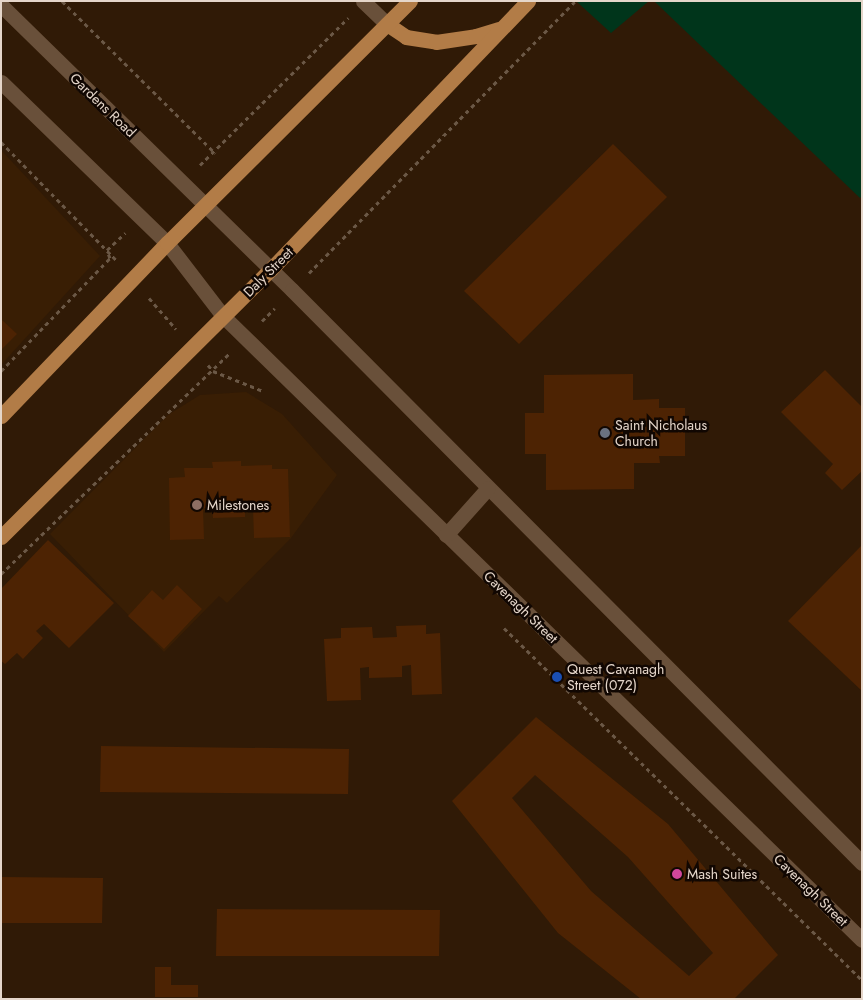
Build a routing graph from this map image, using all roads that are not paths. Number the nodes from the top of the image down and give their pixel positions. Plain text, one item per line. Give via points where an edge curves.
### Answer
1 (363, 1) edge
2 (410, 1) edge
3 (528, 1) edge
4 (1, 5) edge
5 (387, 24) junction
6 (502, 27) junction
7 (1, 82) edge
8 (205, 205) junction
9 (167, 243) junction
10 (270, 270) junction
11 (223, 316) junction
12 (1, 416) edge
13 (488, 488) junction
14 (446, 535) junction
15 (1, 537) edge
16 (862, 863) edge
17 (862, 940) edge

1 - 5 street
2 - 5 main road
3 - 6 main road, Daly Street
4 - 8 street, Gardens Road
5 - 6 main road via 406,37 436,42 476,36
5 - 8 main road
6 - 10 main road, Daly Street
7 - 9 street
8 - 9 main road
8 - 10 street, Gardens Road
9 - 11 street, Cavenagh Street
9 - 12 main road
10 - 11 main road, Daly Street
10 - 13 street
11 - 14 street, Cavenagh Street
11 - 15 main road, Daly Street
13 - 14 street
13 - 16 street
14 - 17 street, Cavenagh Street

